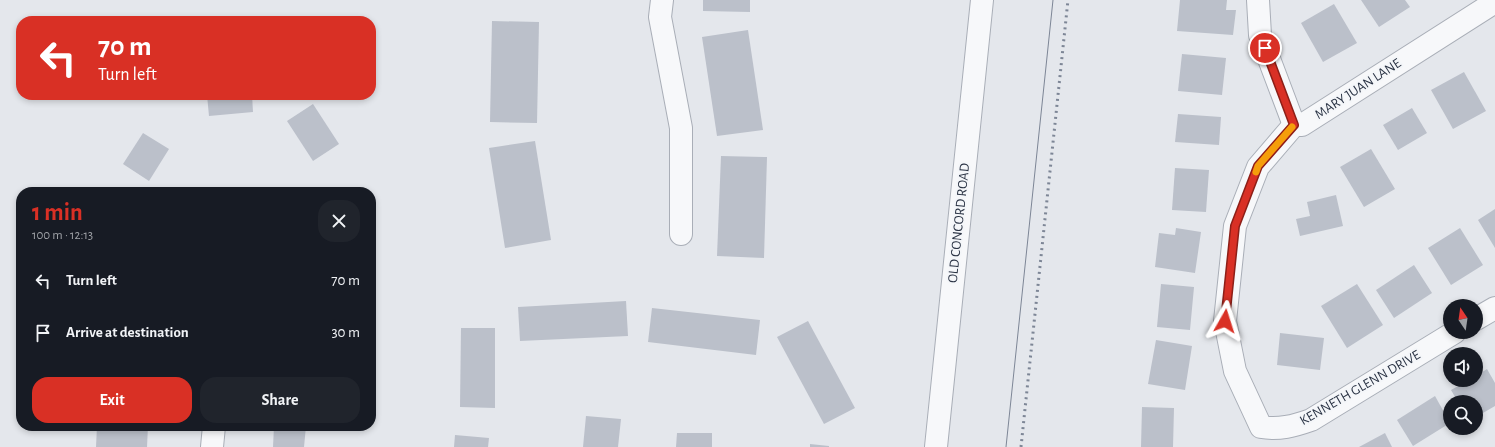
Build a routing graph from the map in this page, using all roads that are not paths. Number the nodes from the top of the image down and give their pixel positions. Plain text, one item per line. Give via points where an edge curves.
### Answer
1 (662, 0) edge
2 (982, 0) edge
3 (1258, 0) edge
4 (1495, 2) edge
5 (1294, 125) junction
6 (682, 234) dead end
7 (1495, 308) edge
8 (1483, 315) edge
9 (1444, 339) edge
10 (1260, 427) joint
11 (214, 431) edge
12 (212, 447) edge
13 (936, 447) edge

1 - 6 street via 660,17 681,128
2 - 13 street, OLD CONCORD ROAD
3 - 5 street via 1260,35
4 - 5 street, MARY JUAN LANE via 1302,125
5 - 10 street, MARY JUAN LANE via 1258,166 1235,226 1225,321 1234,371
7 - 8 street
9 - 10 street, KENNETH GLENN DRIVE via 1311,420 1292,427
11 - 12 street

